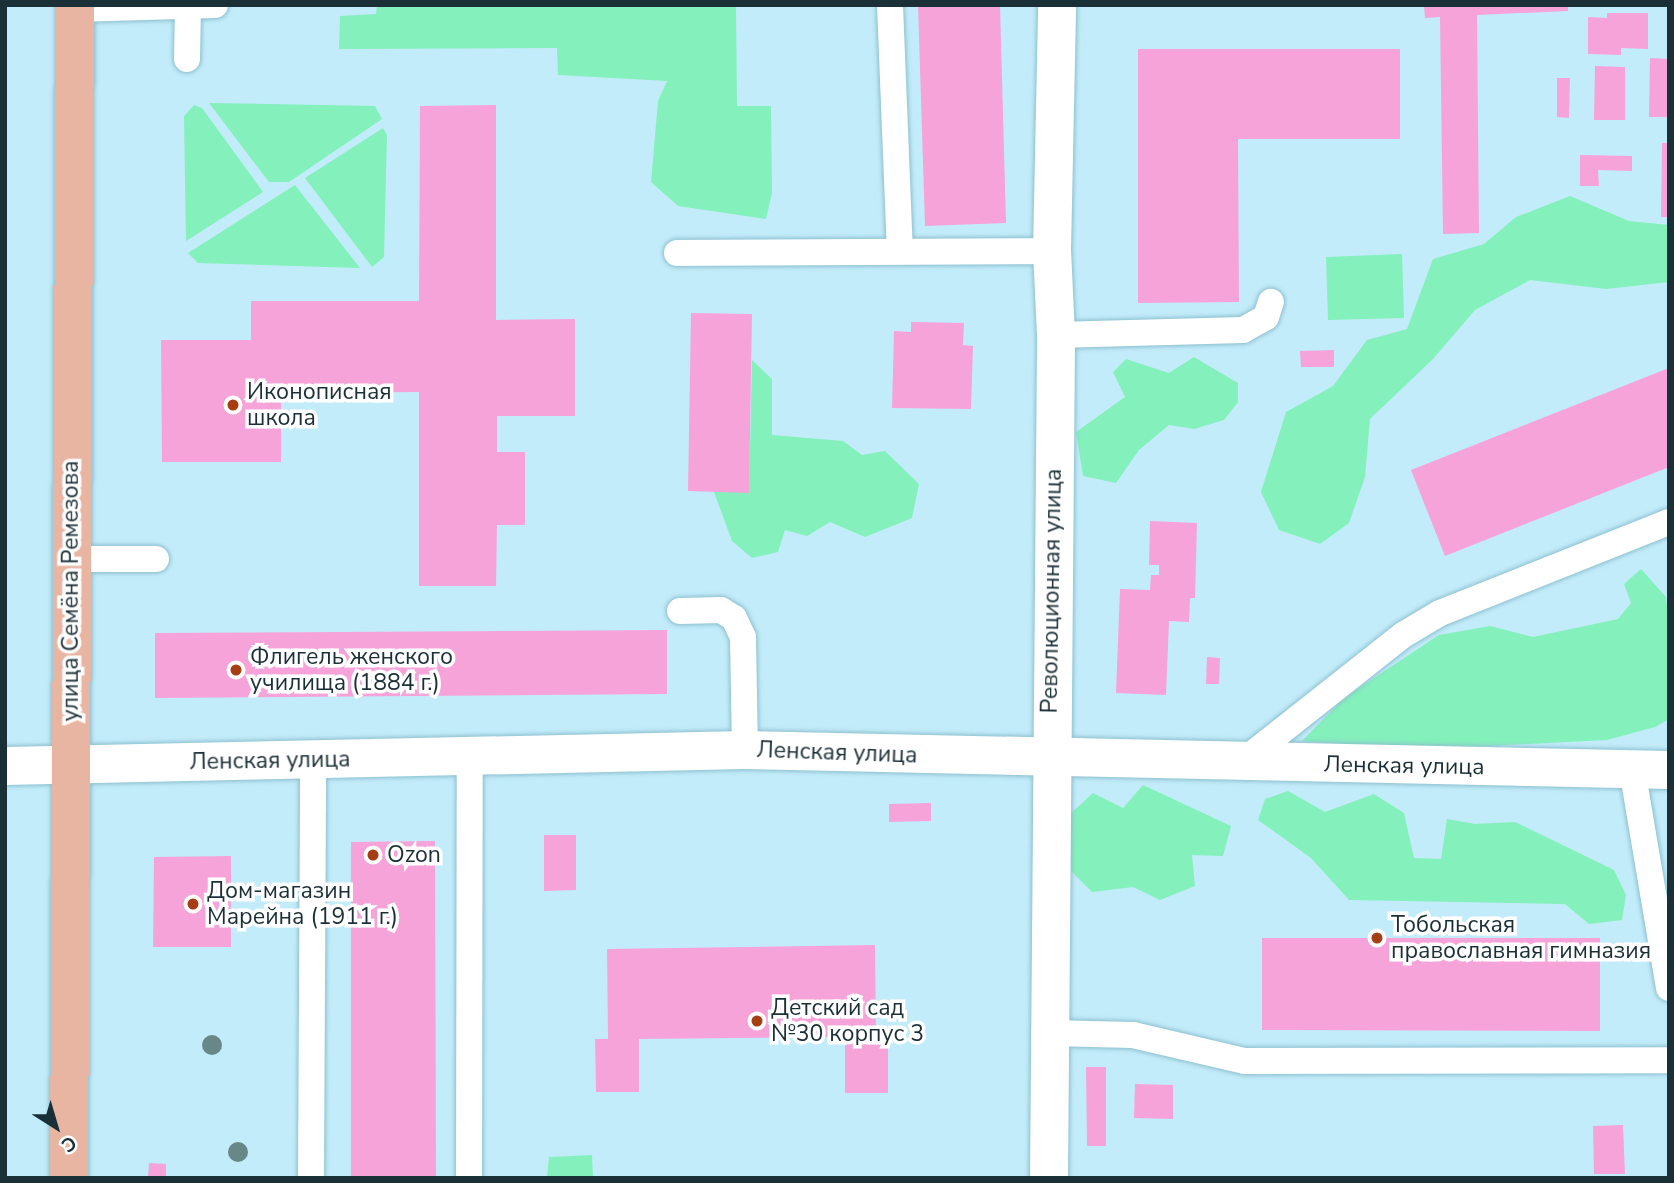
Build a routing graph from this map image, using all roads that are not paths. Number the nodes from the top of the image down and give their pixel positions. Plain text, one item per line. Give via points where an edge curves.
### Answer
1 (215, 5) edge
2 (890, 5) edge
3 (1057, 5) edge
4 (188, 6) edge
5 (75, 7) edge
6 (187, 59) dead end
7 (901, 249) junction
8 (1052, 250) junction
9 (677, 253) dead end
10 (1272, 302) dead end
11 (1056, 335) junction
12 (1669, 522) edge
13 (72, 559) junction
14 (156, 559) dead end
15 (680, 611) dead end
16 (746, 750) junction
17 (470, 756) junction
18 (1050, 759) junction
19 (313, 760) junction
20 (1240, 764) junction
21 (70, 765) junction
22 (5, 766) edge
23 (1650, 770) edge
24 (1669, 988) edge
25 (1049, 1033) junction
26 (1669, 1060) edge
27 (69, 1178) edge
28 (311, 1178) edge
29 (469, 1178) edge
30 (1049, 1178) edge

1 - 4 lane
2 - 7 lane
3 - 8 street, Революционная улица
4 - 5 lane
4 - 6 lane
5 - 13 main road, улица Семёна Ремезова
7 - 8 lane
7 - 9 lane
8 - 11 street, Революционная улица
10 - 11 lane via 1266,317 1243,330
11 - 18 street, Революционная улица
12 - 20 lane via 1440,613 1403,635
13 - 14 lane
13 - 21 main road, улица Семёна Ремезова
15 - 16 lane via 721,610 734,618 746,654
16 - 17 street, Ленская улица
16 - 18 street, Ленская улица
17 - 19 street, Ленская улица
17 - 29 lane
18 - 20 street, Ленская улица
18 - 25 street, Революционная улица
19 - 21 street, Ленская улица
19 - 28 lane
20 - 23 street, Ленская улица
21 - 22 street, Ленская улица
21 - 27 main road, улица Семёна Ремезова
23 - 24 lane
25 - 26 lane via 1133,1035 1245,1061
25 - 30 street, Революционная улица

